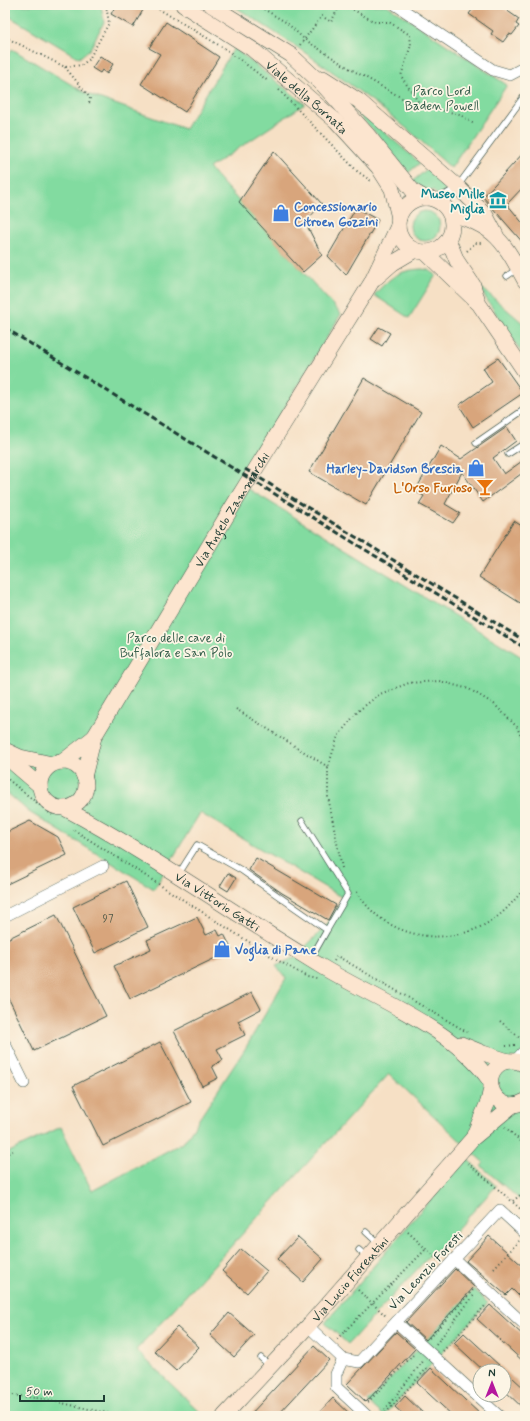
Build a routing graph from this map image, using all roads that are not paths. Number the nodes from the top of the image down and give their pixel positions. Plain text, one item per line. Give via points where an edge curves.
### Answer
1 (182, 5) edge
2 (211, 5) edge
3 (396, 5) edge
4 (296, 53) junction
5 (525, 67) edge
6 (525, 95) edge
7 (457, 186) junction
8 (437, 204) junction
9 (399, 222) junction
10 (477, 224) junction
11 (450, 236) junction
12 (491, 239) junction
13 (420, 251) junction
14 (518, 276) edge
15 (371, 283) junction
16 (479, 304) junction
17 (525, 372) edge
18 (525, 409) edge
19 (476, 443) dead end
20 (525, 443) edge
21 (508, 454) dead end
22 (94, 737) junction
23 (5, 750) edge
24 (5, 756) edge
25 (57, 763) junction
26 (84, 777) junction
27 (40, 786) junction
28 (84, 794) junction
29 (64, 808) junction
30 (302, 821) dead end
31 (102, 828) junction
32 (103, 866) dead end
33 (178, 875) junction
34 (5, 916) edge
35 (327, 930) junction
36 (310, 960) junction
37 (439, 1034) junction
38 (5, 1044) edge
39 (519, 1055) edge
40 (24, 1083) dead end
41 (491, 1085) junction
42 (521, 1103) edge
43 (472, 1139) junction
44 (366, 1232) dead end
45 (522, 1236) edge
46 (380, 1245) junction
47 (450, 1264) junction
48 (395, 1323) junction
49 (525, 1325) edge
50 (308, 1326) junction
51 (343, 1359) junction
52 (224, 1416) edge
53 (367, 1416) edge
54 (498, 1416) edge

1 - 9 street, Viale della Bornata via 252,50 336,121 378,167 389,183
2 - 4 street, Viale della Bornata via 290,56
3 - 5 street via 493,70 510,75
4 - 7 street, Viale della Bornata via 359,101
4 - 8 street, Viale della Bornata via 413,191
6 - 7 lane
7 - 8 lane
7 - 8 lane
7 - 12 street, Viale della Bornata via 485,214
8 - 9 street via 409,204
8 - 10 street, Viale della Bornata
8 - 11 street via 452,223
9 - 13 street, Viale della Bornata via 401,238 410,247
9 - 15 street, Via Angelo Zammarchi
10 - 11 street
10 - 12 street, Viale della Bornata
11 - 13 street via 441,247
11 - 16 street via 457,261 473,285
12 - 14 street, Viale della Bornata via 509,251
13 - 15 street, Via Angelo Zammarchi via 388,267
13 - 16 street, Viale della Bornata
15 - 22 street, Via Angelo Zammarchi
16 - 17 street
18 - 19 lane
20 - 21 lane
22 - 25 street, Via Angelo Zammarchi
22 - 26 street, Via Angelo Zammarchi
23 - 25 street via 20,757
24 - 27 street, Via Vittorio Gatti
25 - 26 street via 68,762 78,768
25 - 27 street via 41,776
26 - 28 street, Via Vittorio Gatti
27 - 29 street, Via Vittorio Gatti via 43,798 47,802
28 - 29 street via 78,802
28 - 31 street, Via Vittorio Gatti via 92,816
29 - 31 street, Via Vittorio Gatti
30 - 35 lane via 348,894
31 - 33 street, Via Vittorio Gatti
32 - 34 street
33 - 35 lane via 197,845 241,870
33 - 36 street, Via Vittorio Gatti
35 - 36 lane
36 - 37 street, Via Vittorio Gatti
37 - 39 street, Via Vittorio Gatti via 483,1053
37 - 41 street, Via Vittorio Gatti via 476,1062
38 - 40 street
39 - 41 street, Via Lucio Fiorentini via 496,1068
41 - 42 street, Via Vittorio Gatti via 499,1100
41 - 43 street, Via Lucio Fiorentini via 488,1102
42 - 43 street, Via Lucio Fiorentini
43 - 46 street, Via Lucio Fiorentini
44 - 46 lane
45 - 47 street, Via Leonzio Foresti via 514,1223 500,1210
46 - 50 street, Via Lucio Fiorentini via 364,1254 348,1281
47 - 48 street, Via Leonzio Foresti
47 - 49 street
48 - 51 street, Via Leonzio Foresti via 359,1362
48 - 54 street
50 - 51 street
50 - 52 street, Via Lucio Fiorentini via 266,1362
51 - 53 street via 336,1374 336,1387

